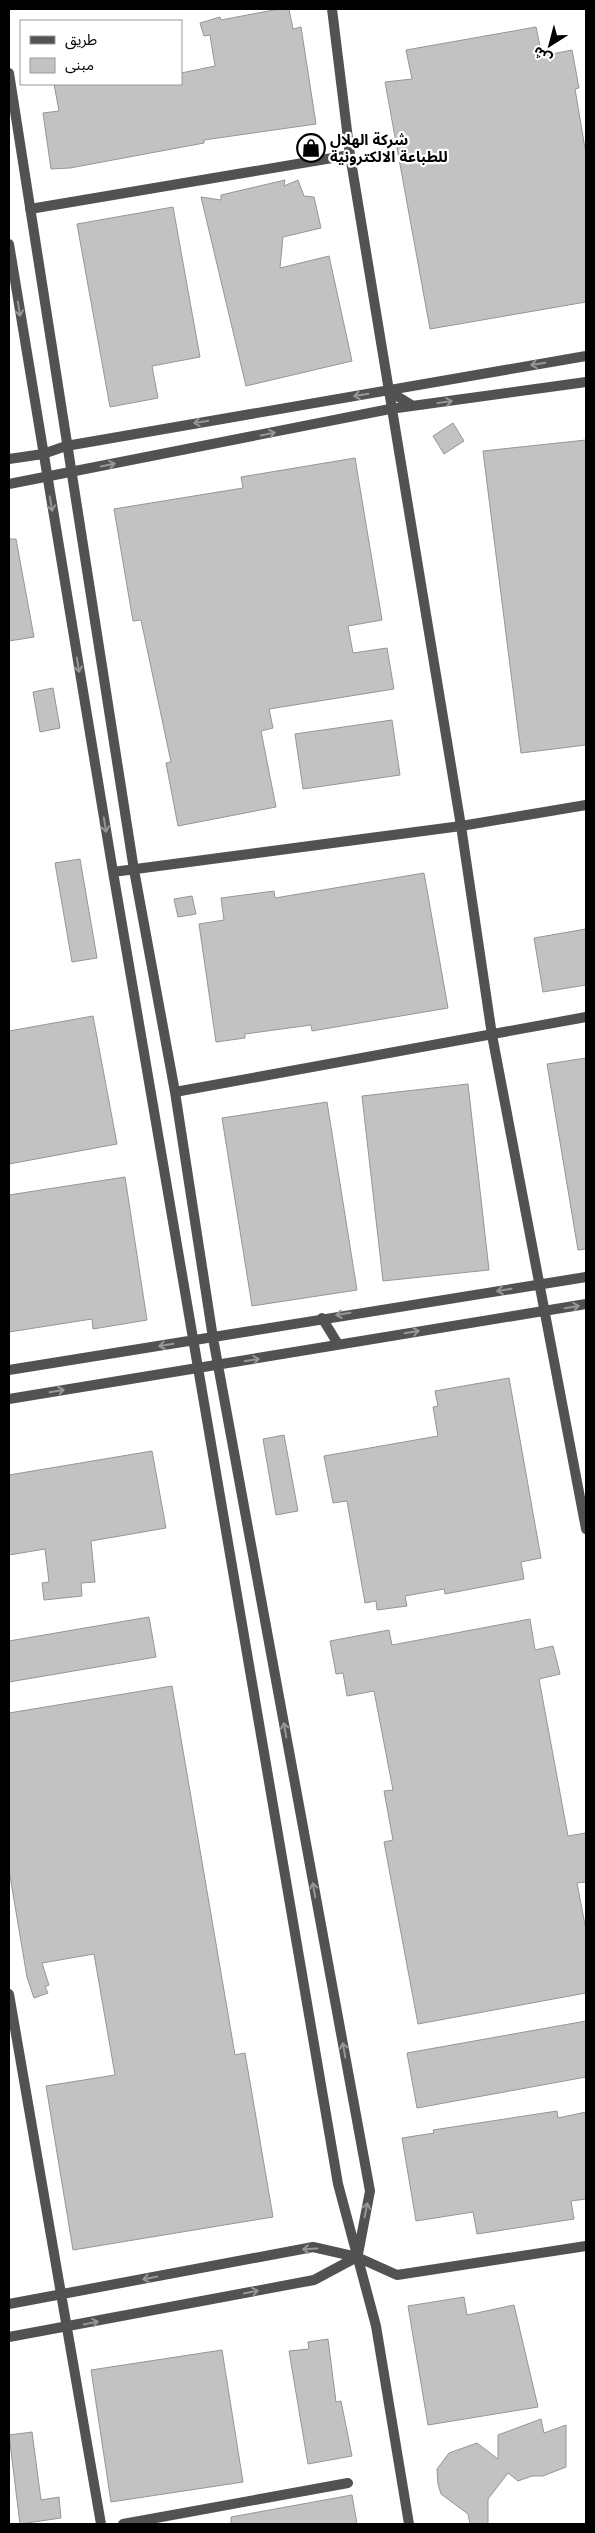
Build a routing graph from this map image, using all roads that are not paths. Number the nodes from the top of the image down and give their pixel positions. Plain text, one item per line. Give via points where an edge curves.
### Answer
1 (332, 9) edge
2 (9, 73) edge
3 (350, 156) junction
4 (30, 209) junction
5 (9, 244) edge
6 (586, 356) edge
7 (586, 382) edge
8 (387, 390) junction
9 (413, 406) junction
10 (390, 409) junction
11 (66, 446) junction
12 (43, 454) junction
13 (9, 459) edge
14 (73, 472) junction
15 (47, 478) junction
16 (9, 484) edge
17 (586, 805) edge
18 (461, 826) junction
19 (134, 870) junction
20 (113, 872) junction
21 (586, 1017) edge
22 (492, 1035) junction
23 (175, 1092) junction
24 (586, 1276) edge
25 (540, 1285) junction
26 (586, 1304) edge
27 (547, 1311) junction
28 (322, 1318) junction
29 (212, 1338) junction
30 (194, 1341) junction
31 (338, 1344) junction
32 (218, 1366) junction
33 (199, 1367) junction
34 (9, 1370) edge
35 (9, 1399) edge
36 (586, 1529) edge
37 (9, 1994) edge
38 (586, 2246) edge
39 (357, 2258) junction
40 (61, 2294) junction
41 (9, 2304) edge
42 (67, 2327) junction
43 (9, 2337) edge
44 (348, 2483) dead end
45 (101, 2524) edge
46 (123, 2524) edge
47 (409, 2524) edge

1 - 3 street
2 - 4 street
3 - 4 street
3 - 8 street
4 - 11 street
5 -> 12 street
6 -> 8 street
9 -> 7 street
8 - 9 street
8 - 10 street
8 -> 11 street
9 - 10 street
14 -> 10 street
10 - 18 street
11 - 12 street
11 - 14 street
12 - 13 street
12 - 15 street
14 - 15 street
14 - 19 street
15 - 16 street
15 -> 20 street
17 - 18 street
18 - 19 street
18 - 22 street
19 - 20 street
19 - 23 street
20 - 30 street
21 - 22 street
22 - 23 street
22 - 25 street
23 - 29 street
24 - 25 street
25 - 27 street
25 -> 28 street
27 -> 26 street
31 -> 27 street
27 - 36 street
28 - 29 street
28 - 31 street
29 - 30 street
29 - 32 street
30 - 33 street
30 -> 34 street
32 -> 31 street
32 - 33 street
39 -> 32 street via 370,2191
35 -> 33 street
33 - 39 street via 338,2184
37 - 40 street
38 - 39 street via 397,2275
39 -> 40 street via 313,2247
42 -> 39 street via 314,2280
39 - 47 street via 376,2326
40 - 41 street
40 - 42 street
42 - 43 street
42 - 45 street
44 - 46 street

